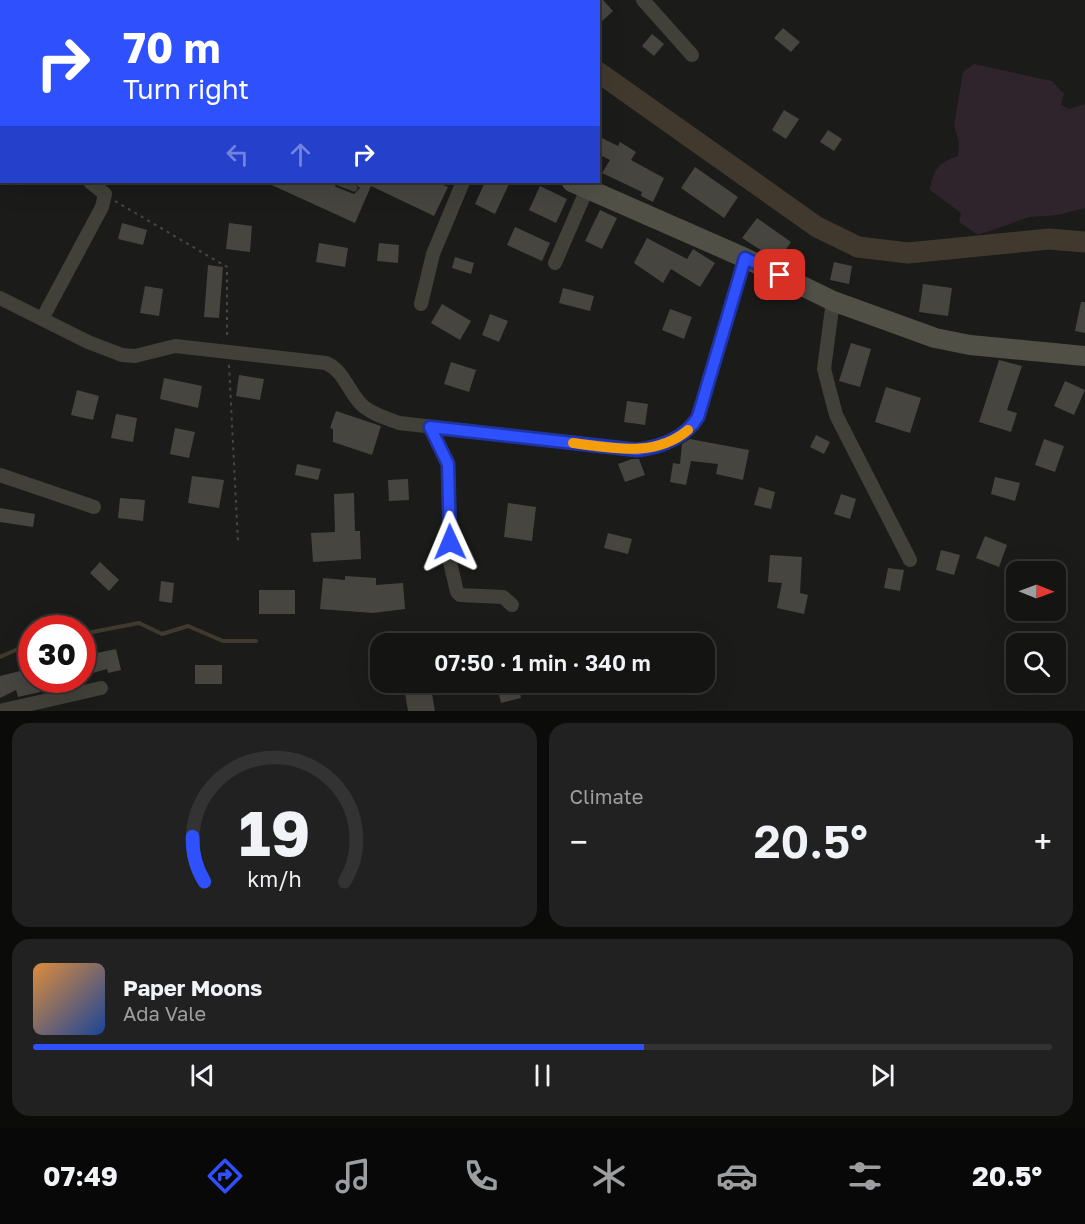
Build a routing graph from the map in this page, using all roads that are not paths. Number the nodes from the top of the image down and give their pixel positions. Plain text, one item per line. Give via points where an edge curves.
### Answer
1 (643, 0) edge
2 (692, 55) dead end
3 (91, 183) edge
4 (341, 183) edge
5 (463, 183) edge
6 (580, 185) edge
7 (354, 188) dead end
8 (745, 258) junction
9 (555, 263) dead end
10 (0, 298) edge
11 (834, 301) junction
12 (420, 304) dead end
13 (42, 318) junction
14 (1085, 356) edge
15 (430, 427) junction
16 (0, 476) edge
17 (94, 507) dead end
18 (910, 560) dead end
19 (512, 605) dead end
20 (101, 688) dead end
21 (33, 708) edge
22 (0, 711) edge

1 - 2 street
3 - 13 street via 105,194 102,207
4 - 7 lane
5 - 12 street via 433,254
6 - 8 street
6 - 9 street
8 - 11 street
8 - 15 street via 698,417 693,426 676,438 637,450
10 - 13 street
11 - 14 street via 935,338
11 - 18 street via 824,363 828,390 836,415
13 - 15 street via 122,355 135,356 175,346 326,363 338,370 366,408 399,423
15 - 19 street via 448,464 450,562 457,592 504,597
16 - 17 street
20 - 21 street
21 - 22 street

